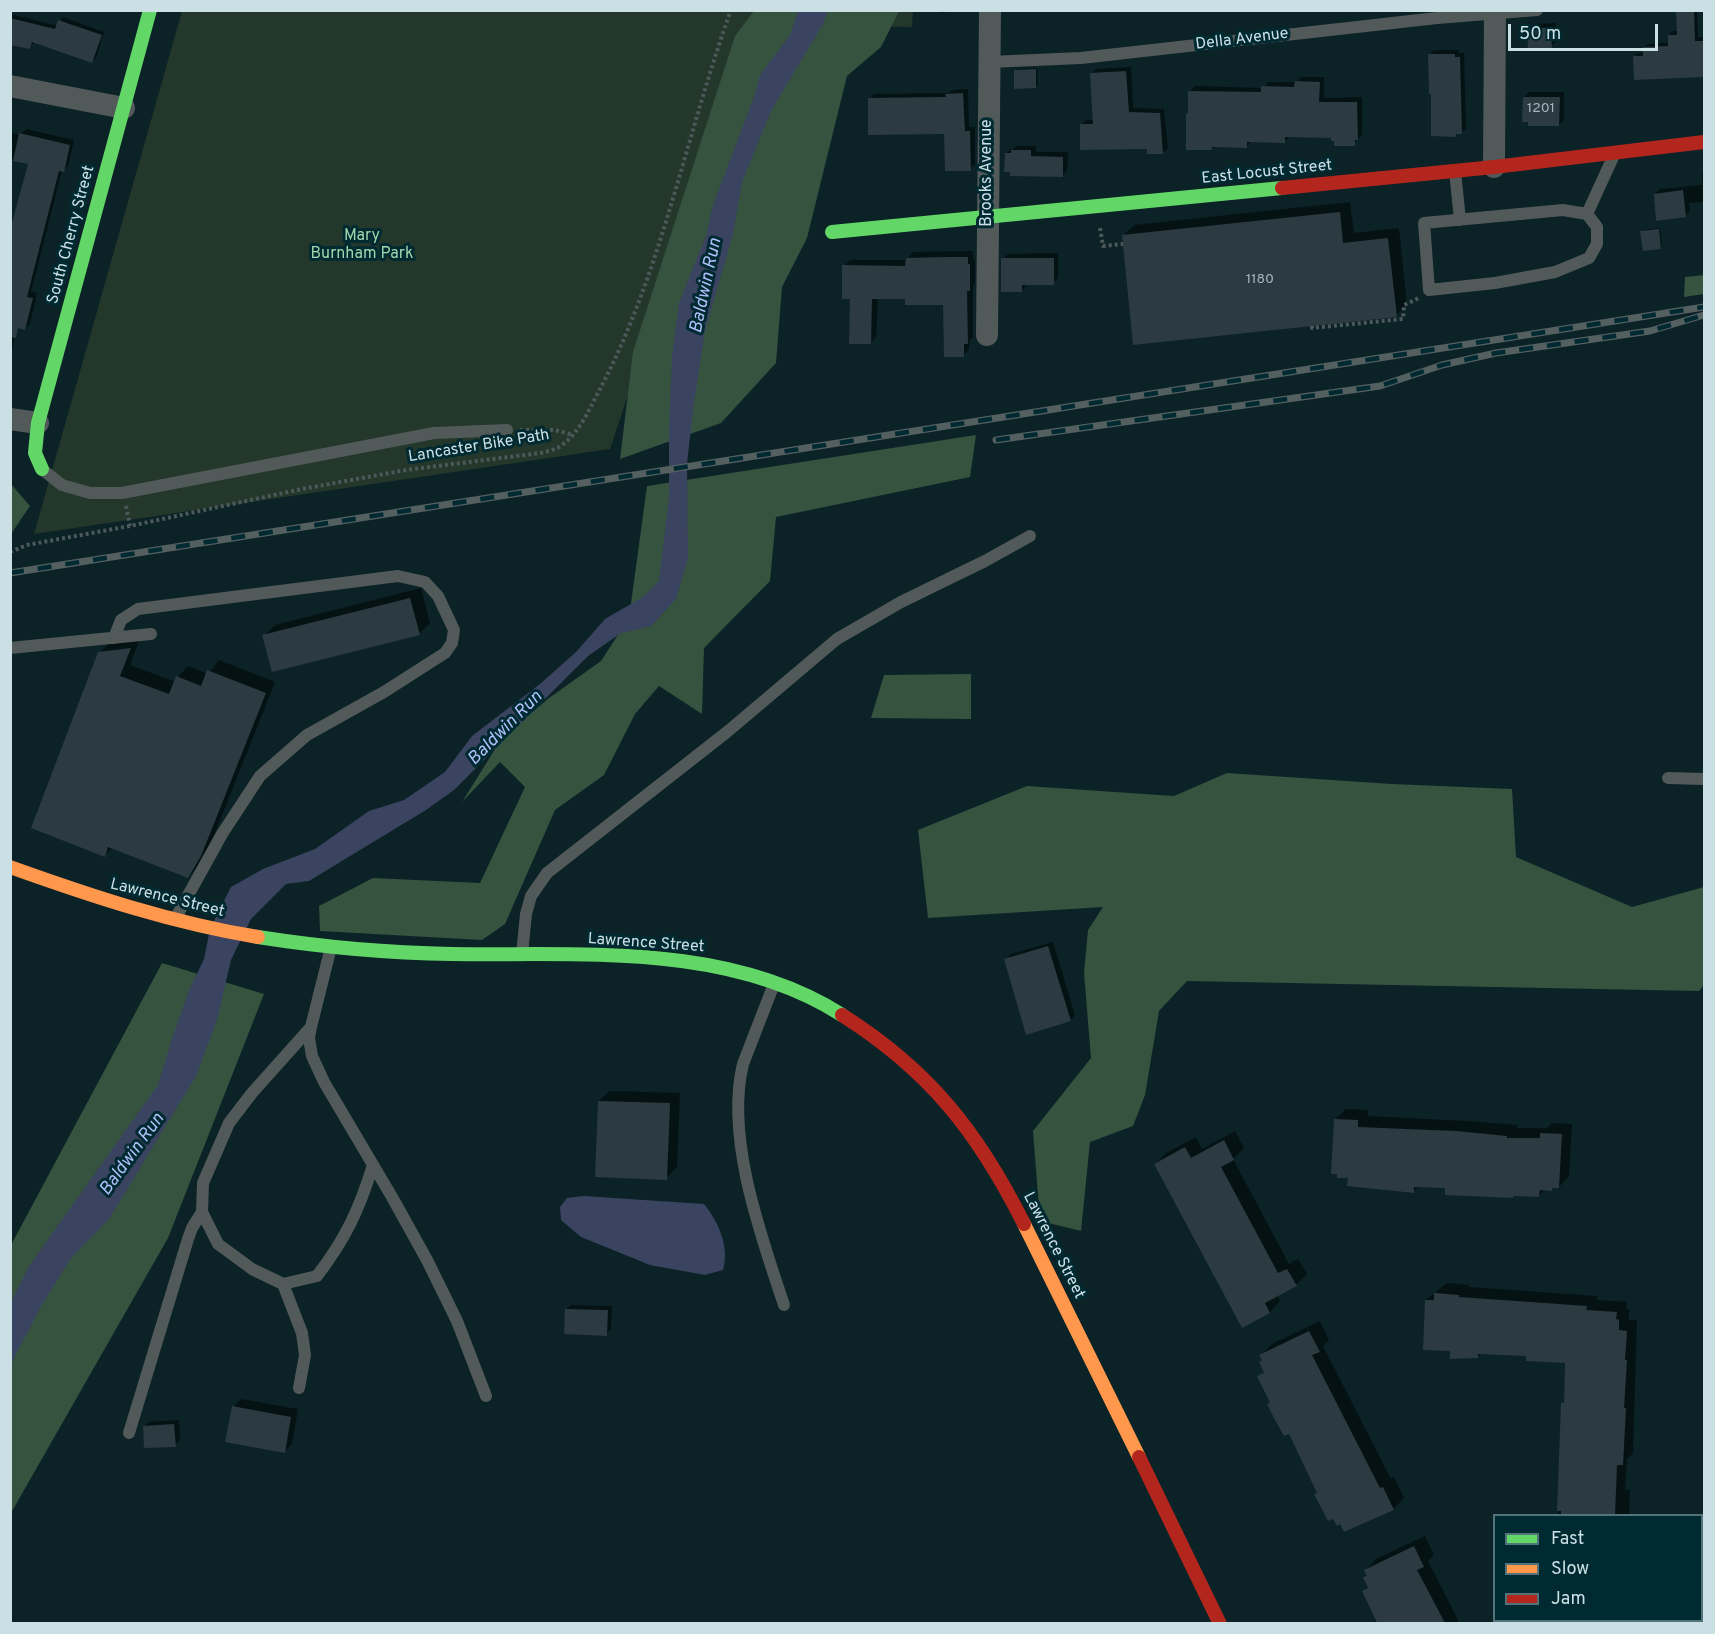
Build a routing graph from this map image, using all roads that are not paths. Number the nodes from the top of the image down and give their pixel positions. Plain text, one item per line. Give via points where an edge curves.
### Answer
1 (150, 10) edge
2 (990, 10) edge
3 (1537, 10) edge
4 (1495, 13) edge
5 (989, 62) junction
6 (10, 86) edge
7 (123, 108) junction
8 (1704, 142) edge
9 (1615, 152) junction
10 (1494, 167) junction
11 (1455, 170) junction
12 (1587, 214) junction
13 (988, 218) junction
14 (1460, 220) junction
15 (832, 232) dead end
16 (987, 335) dead end
17 (10, 419) edge
18 (38, 423) junction
19 (507, 430) road end
20 (42, 469) joint
21 (1030, 536) dead end
22 (151, 634) dead end
23 (114, 638) junction
24 (10, 648) edge
25 (1668, 778) dead end
26 (1704, 779) edge
27 (10, 867) edge
28 (174, 920) junction
29 (331, 946) junction
30 (522, 955) junction
31 (775, 983) junction
32 (311, 1027) junction
33 (373, 1165) junction
34 (202, 1212) junction
35 (283, 1284) junction
36 (784, 1305) dead end
37 (299, 1388) dead end
38 (486, 1396) dead end
39 (129, 1433) dead end
40 (1220, 1623) edge

1 - 7 street, South Cherry Street
2 - 5 street, Brooks Avenue
3 - 4 lane, Della Avenue
4 - 5 lane, Della Avenue via 1081,58
4 - 10 street
5 - 13 street, Brooks Avenue
6 - 7 street
7 - 18 street, South Cherry Street
8 - 9 street, East Locust Street
9 - 10 street, East Locust Street
9 - 12 lane
10 - 11 street, East Locust Street
11 - 13 street, East Locust Street
11 - 14 lane
12 - 14 lane via 1563,210
12 - 14 lane via 1597,227 1597,244 1589,258 1555,272 1429,290 1424,223
13 - 15 street, East Locust Street
13 - 16 street, Brooks Avenue
17 - 18 street
18 - 20 street, South Cherry Street via 35,453
19 - 20 lane via 434,433 122,493 90,493 62,485
21 - 30 lane via 837,639 727,732 547,873 531,896
22 - 23 lane
23 - 24 lane
23 - 28 lane via 121,620 138,609 398,576 425,582 438,596 454,630 453,643 446,653 307,735 260,776
25 - 26 lane
27 - 28 street, Lawrence Street
28 - 29 street, Lawrence Street
29 - 30 street, Lawrence Street via 373,951
29 - 32 lane
30 - 31 street, Lawrence Street via 606,955 684,961
31 - 36 lane via 743,1064 738,1112 748,1182
31 - 40 street, Lawrence Street via 852,1018 877,1035 929,1082 959,1117 993,1167 1021,1220
32 - 33 lane via 312,1056
32 - 34 lane via 229,1123 204,1183
33 - 35 lane via 360,1206 338,1249 317,1276
33 - 38 lane via 457,1321
34 - 35 lane via 218,1244 252,1269
34 - 39 lane via 188,1239
35 - 37 lane via 302,1333 305,1355

